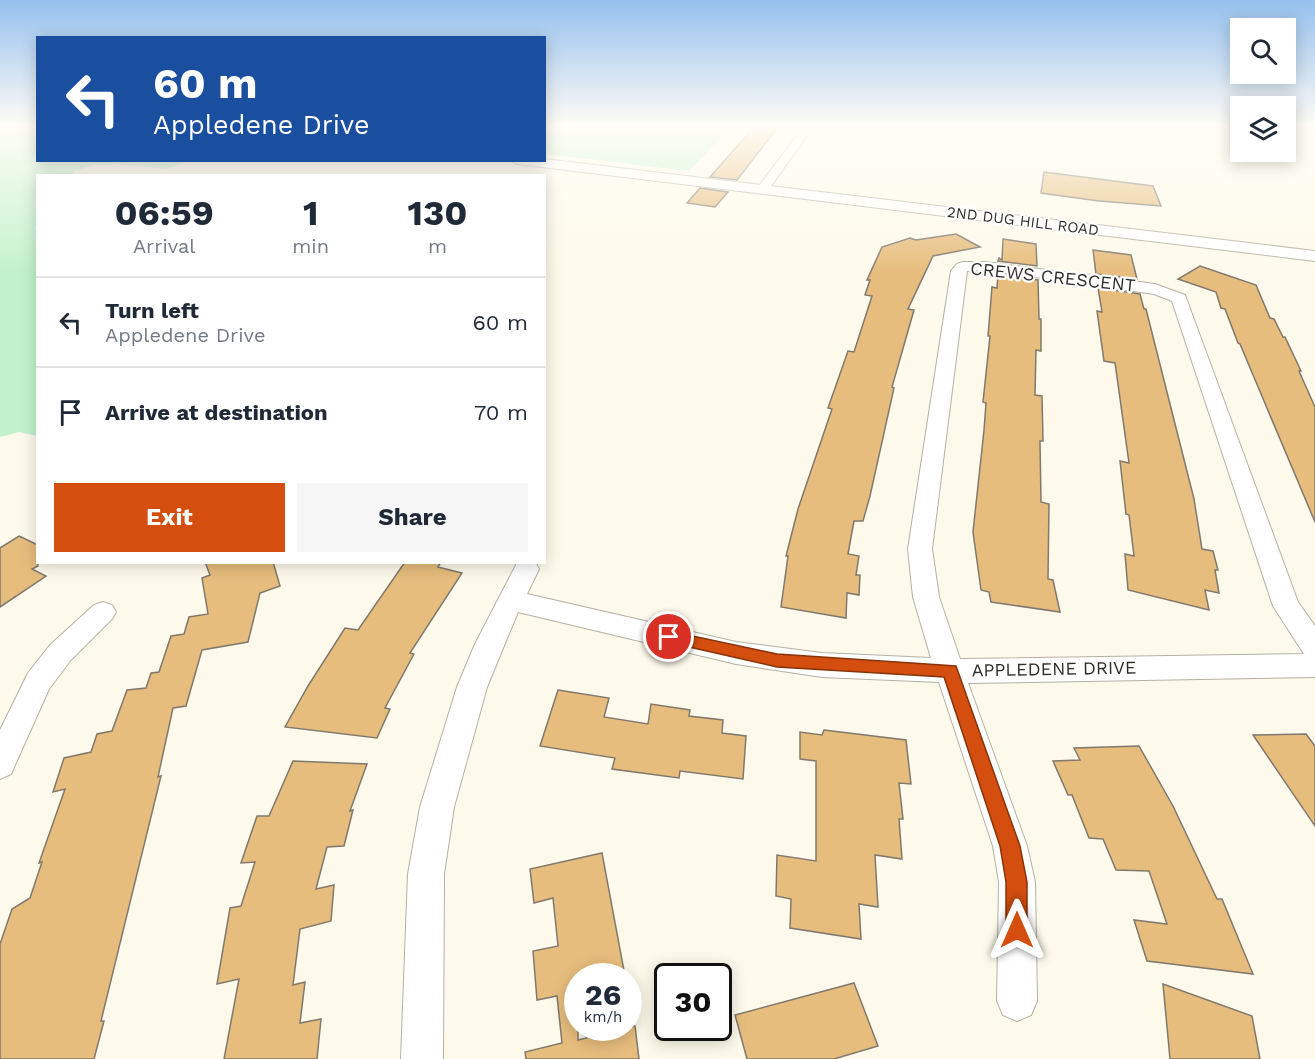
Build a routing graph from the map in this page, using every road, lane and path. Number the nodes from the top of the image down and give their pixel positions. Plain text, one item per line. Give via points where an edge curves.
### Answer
1 (643, 175) edge
2 (773, 175) edge
3 (762, 190) junction
4 (1315, 256) edge
5 (526, 569) dead end
6 (512, 600) junction
7 (103, 612) dead end
8 (1315, 646) edge
9 (1315, 665) edge
10 (950, 671) junction
11 (0, 764) edge
12 (1017, 1000) dead end
13 (422, 1059) edge

1 - 3 street, 2ND DUG HILL ROAD
2 - 3 street
3 - 4 street, 2ND DUG HILL ROAD
5 - 6 street
6 - 10 street, APPLEDENE DRIVE via 777,660
6 - 13 street via 472,687 436,807 426,874
7 - 11 street via 60,653 38,682
8 - 10 street, CREWS CRESCENT via 1286,606 1179,298 1155,289 968,265 959,271 920,549 926,597
9 - 10 street, APPLEDENE DRIVE
10 - 12 street via 1010,846 1017,882

